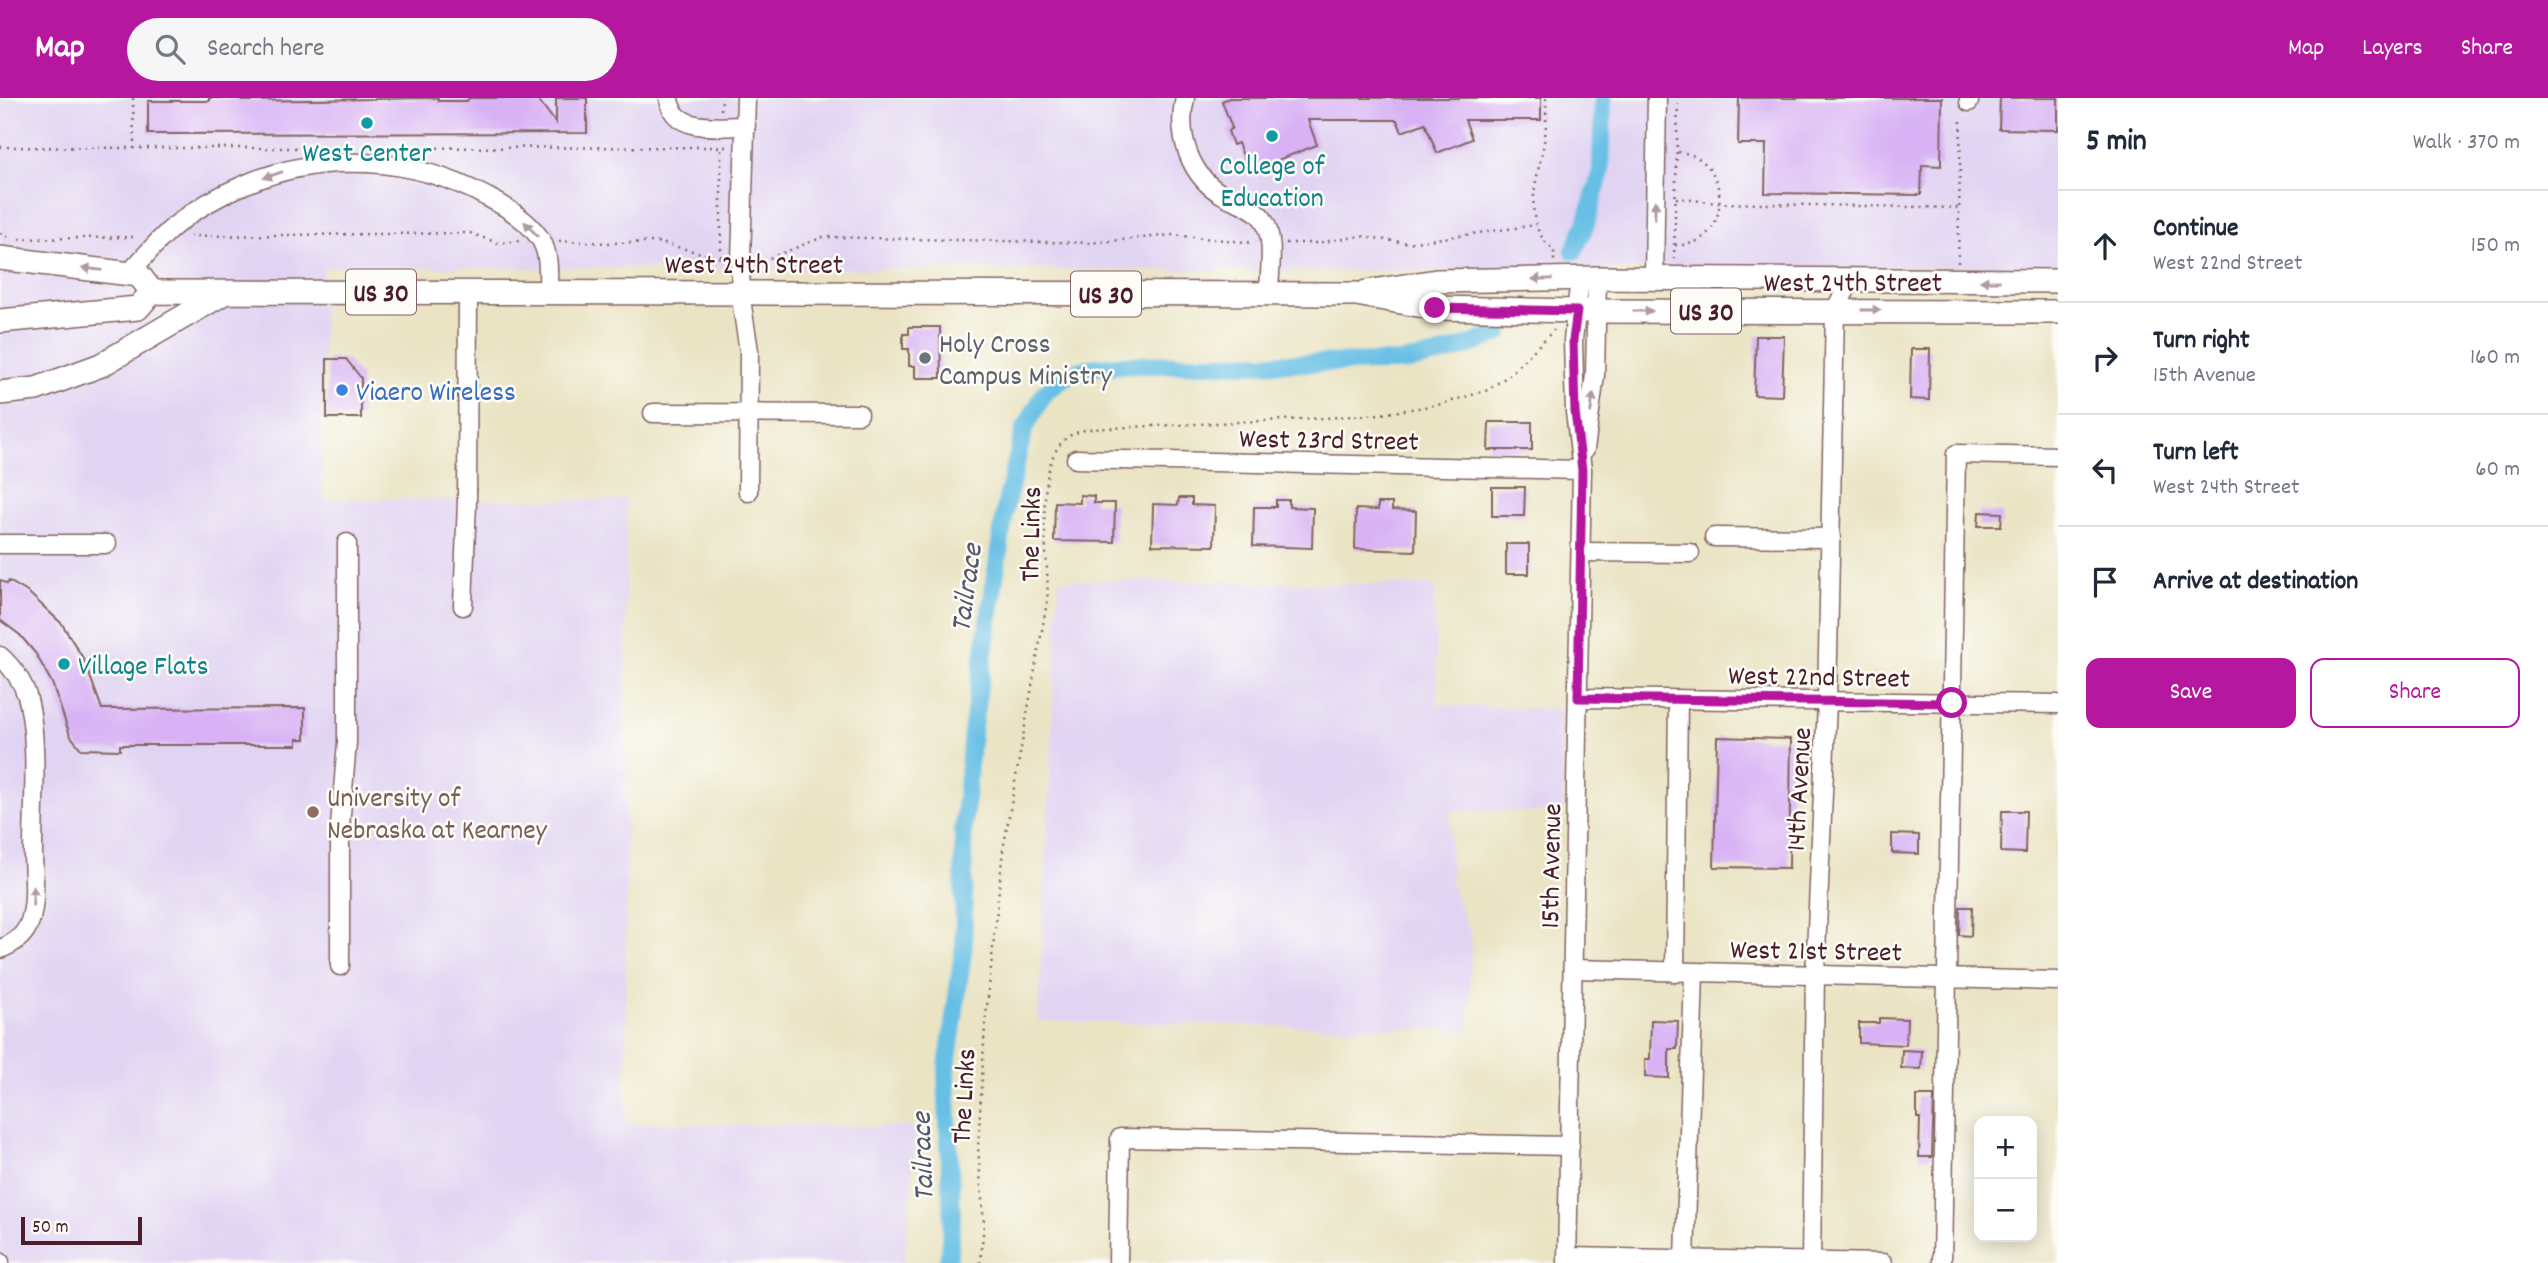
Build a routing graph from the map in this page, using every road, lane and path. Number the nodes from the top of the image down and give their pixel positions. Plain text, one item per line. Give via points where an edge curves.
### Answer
1 (133, 98) edge
2 (669, 98) edge
3 (746, 98) edge
4 (1185, 98) edge
5 (1546, 98) edge
6 (1657, 98) edge
7 (1678, 98) edge
8 (1966, 104) edge
9 (746, 126) junction
10 (0, 147) edge
11 (721, 147) junction
12 (745, 147) junction
13 (134, 148) junction
14 (315, 148) dead end
15 (385, 148) dead end
16 (1677, 152) junction
17 (1676, 198) junction
18 (1718, 203) junction
19 (1959, 208) junction
20 (1536, 225) junction
21 (0, 233) edge
22 (165, 236) junction
23 (540, 240) junction
24 (1270, 242) junction
25 (1675, 245) junction
26 (721, 257) junction
27 (0, 258) edge
28 (741, 262) junction
29 (1674, 265) dead end
30 (1958, 266) dead end
31 (128, 274) junction
32 (1554, 278) junction
33 (1589, 278) junction
34 (1654, 278) junction
35 (1851, 280) junction
36 (2058, 281) edge
37 (152, 292) junction
38 (225, 292) junction
39 (468, 292) junction
40 (548, 293) junction
41 (740, 293) junction
42 (1269, 294) junction
43 (1356, 294) junction
44 (1836, 310) junction
45 (1576, 311) junction
46 (2058, 312) edge
47 (0, 321) edge
48 (0, 393) edge
49 (653, 413) dead end
50 (748, 413) junction
51 (859, 414) dead end
52 (2058, 456) edge
53 (1076, 459) dead end
54 (1582, 470) junction
55 (748, 492) dead end
56 (1714, 537) dead end
57 (1831, 538) junction
58 (347, 543) dead end
59 (0, 544) edge
60 (107, 544) dead end
61 (1581, 552) junction
62 (1690, 553) dead end
63 (463, 606) dead end
64 (0, 656) edge
65 (1578, 698) junction
66 (1678, 699) junction
67 (1827, 702) junction
68 (1952, 703) junction
69 (2058, 704) edge
70 (0, 949) edge
71 (340, 966) dead end
72 (1573, 969) junction
73 (1675, 972) junction
74 (1693, 973) junction
75 (1815, 975) junction
76 (1946, 978) junction
77 (2058, 981) edge
78 (1570, 1146) junction
79 (1685, 1259) junction
80 (1567, 1260) edge
81 (1811, 1262) edge
82 (980, 1263) edge
83 (1118, 1263) edge
84 (1883, 1263) edge
85 (1942, 1263) edge

1 - 13 path
2 - 9 street via 669,105 683,122
3 - 9 street
4 - 24 street via 1182,127 1193,165 1222,195 1262,218
5 - 20 path via 1545,137 1532,202
34 -> 6 street
7 - 16 path
8 - 19 path
9 - 12 street
10 - 13 path
11 - 12 path
11 - 15 path
11 - 26 path
12 - 28 street
13 - 14 path
16 - 17 path
16 - 18 path via 1697,156 1711,169
17 - 18 path
17 - 25 path
18 - 19 path
18 - 25 path via 1708,235 1690,245
19 - 30 path
20 - 24 path via 1407,243 1361,236 1317,243
20 - 32 path via 1554,250
21 - 22 path via 12,239
22 - 23 path via 470,233 498,243
23 -> 22 street via 519,217 472,189 415,169 353,162 305,166 247,183 189,215
22 - 31 street
23 - 26 path via 657,242
23 - 40 street
24 - 28 path via 1173,235 1090,243 823,237 767,259
24 - 42 street
25 - 29 path
26 - 28 path
31 -> 27 main road
28 - 41 street
31 - 37 main road via 139,275
32 - 33 main road, West 24th Street / US 30
32 -> 43 main road, West 24th Street / US 30 via 1436,281
33 - 34 main road, West 24th Street / US 30
33 - 45 street, 15th Avenue
34 - 35 main road, West 24th Street / US 30
36 -> 35 main road, West 24th Street / US 30
35 - 44 street, 14th Avenue
37 - 38 main road, West 24th Street / US 30
37 - 47 main road via 138,308
38 - 39 main road, West 24th Street / US 30
38 - 48 main road via 101,365 36,389
39 - 40 main road, West 24th Street / US 30
39 - 63 street
40 - 41 main road, West 24th Street / US 30
41 - 42 main road, West 24th Street / US 30
41 - 50 street via 748,345
42 - 43 main road, West 24th Street / US 30
43 - 45 main road, West 24th Street / US 30 via 1435,308
45 -> 44 main road, West 24th Street / US 30
44 -> 46 main road, West 24th Street / US 30
44 - 57 street, 14th Avenue
45 - 54 street, 15th Avenue via 1575,412
45 - 82 path, The Links via 1509,376 1488,390 1442,404 1325,418 1089,429 1065,438 1058,448 1046,485 1047,602 1003,850 985,1026 978,1147 984,1225
49 - 50 street
50 - 51 street
50 - 55 street
52 - 68 street via 1956,454
53 - 54 street, West 23rd Street
54 - 61 street, 15th Avenue
56 - 57 street
57 - 67 street, 14th Avenue
58 - 71 street
59 - 60 street
61 - 62 street
61 - 65 street, 15th Avenue
70 -> 64 street via 26,930 33,893 31,712 20,679
65 - 66 street, West 22nd Street
65 - 72 street, 15th Avenue
66 - 67 street, West 22nd Street
66 - 73 street
67 - 68 street, West 22nd Street
67 - 75 street, 14th Avenue
68 - 69 street, West 22nd Street
68 - 76 street
72 - 73 street, West 21st Street
72 - 78 street, 15th Avenue
73 - 74 street, West 21st Street
74 - 75 street, West 21st Street
74 - 79 street
75 - 76 street, West 21st Street
75 - 81 street, 14th Avenue
76 - 77 street, West 21st Street
76 - 85 street
78 - 80 street, 15th Avenue
78 - 83 street via 1120,1138
79 - 80 street
79 - 81 street
81 - 84 street

